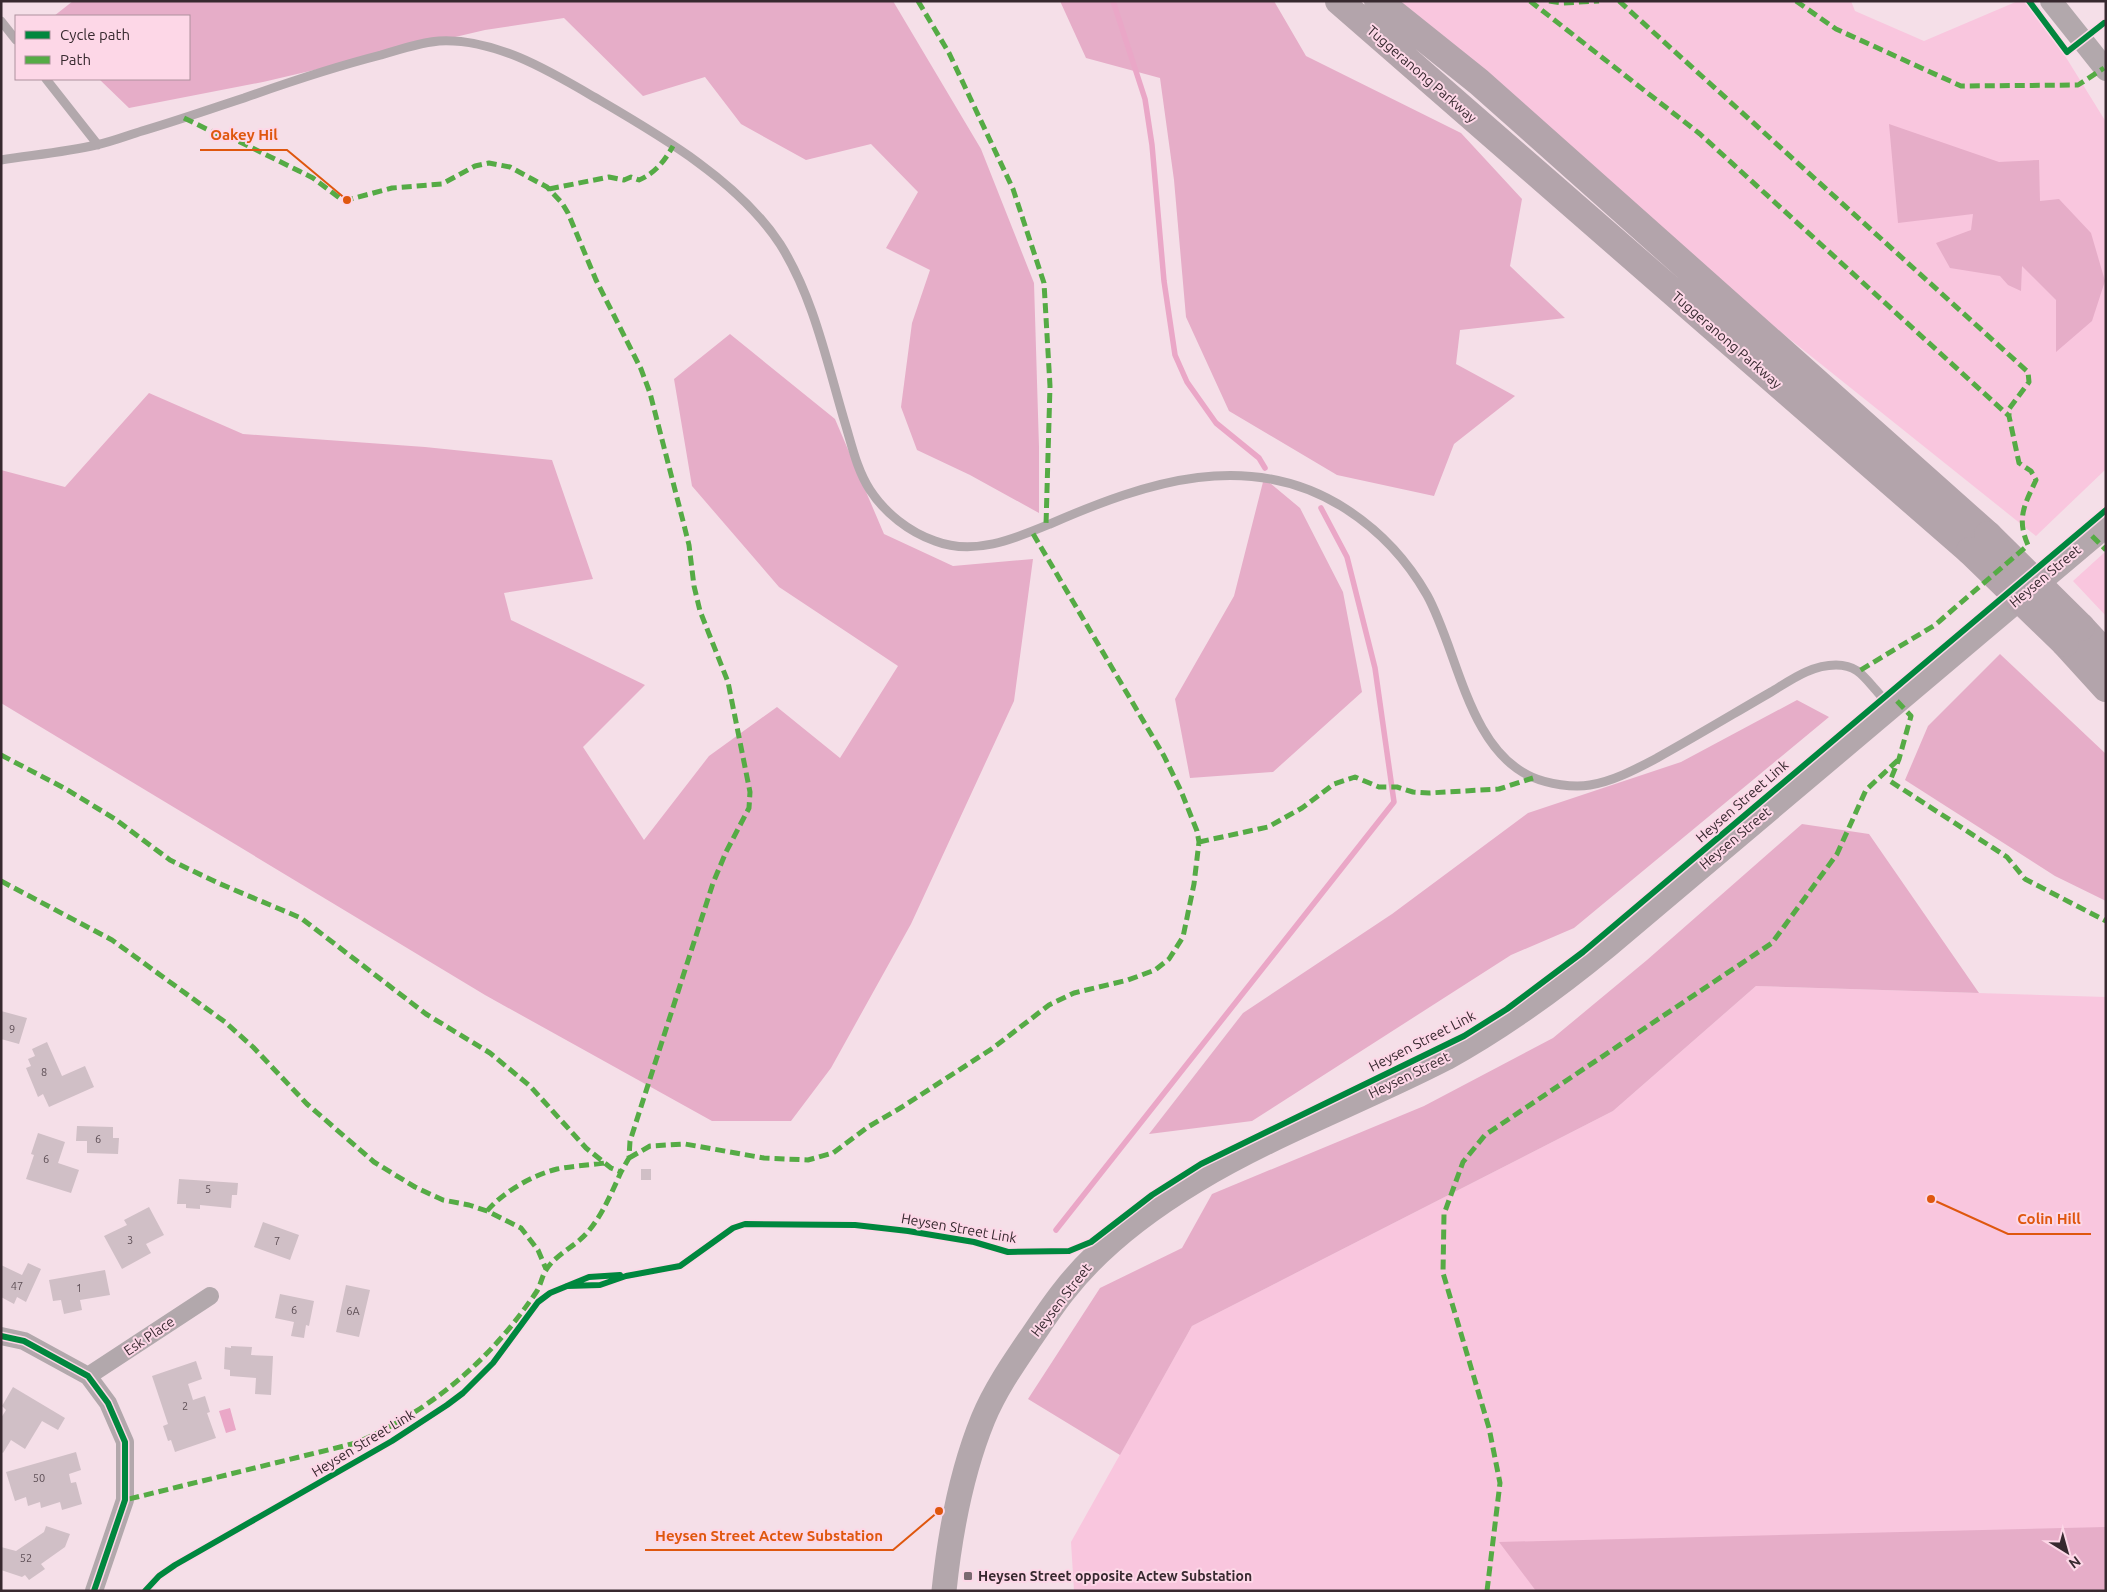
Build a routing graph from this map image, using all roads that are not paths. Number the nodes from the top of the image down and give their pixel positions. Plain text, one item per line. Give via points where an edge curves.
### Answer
1 (1339, 1) edge
2 (1378, 1) edge
3 (2051, 1) edge
4 (1, 21) edge
5 (15, 39) edge
6 (2106, 70) edge
7 (47, 80) edge
8 (98, 145) junction
9 (1, 160) edge
10 (2106, 525) edge
11 (1979, 543) junction
12 (2073, 635) junction
13 (2106, 654) edge
14 (2106, 688) edge
15 (1897, 701) junction
16 (210, 1296) dead end
17 (1, 1336) edge
18 (88, 1376) junction
19 (94, 1591) edge
20 (944, 1591) edge

1 - 11 highway, Tuggeranong Parkway
2 - 11 highway, Tuggeranong Parkway via 1479,82
3 - 6 street
4 - 5 lane
7 - 8 lane
8 - 9 lane
8 - 15 lane via 325,70 421,44 446,41 494,48 551,72 632,120 710,172 765,224 800,281 868,488 906,527 937,542 979,547 1008,540 1145,487 1184,478 1248,476 1292,482 1331,500 1386,540 1408,565 1427,595 1480,727 1512,765 1533,778 1559,784 1588,786 1628,773 1819,666 1852,666 1882,697
10 - 15 main road, Heysen Street
11 - 12 highway, Tuggeranong Parkway, bridge
12 - 13 highway, Tuggeranong Parkway
12 - 14 highway, Tuggeranong Parkway
15 - 20 main road, Heysen Street via 1607,946 1533,1004 1445,1058 1239,1155 1149,1211 1096,1256 1064,1291 1012,1365 983,1418 968,1463 951,1536
16 - 18 street, Esk Place
17 - 18 street via 24,1341
18 - 19 street via 108,1404 125,1442 125,1500

